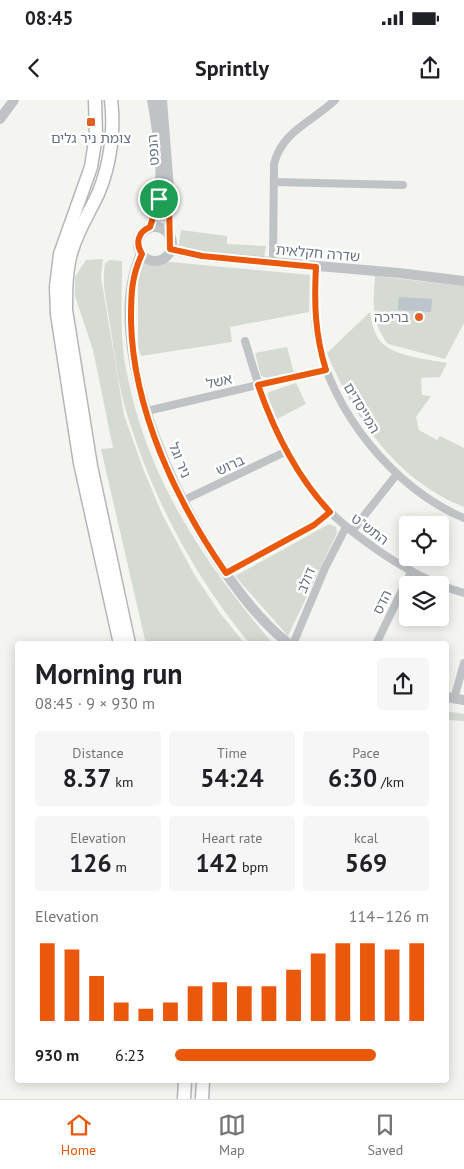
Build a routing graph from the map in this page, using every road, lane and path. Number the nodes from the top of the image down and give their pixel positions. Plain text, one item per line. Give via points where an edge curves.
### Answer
1 (14, 100) edge
2 (95, 100) edge
3 (111, 100) edge
4 (117, 100) edge
5 (152, 100) edge
6 (162, 100) edge
7 (335, 100) edge
8 (0, 119) edge
9 (112, 127) junction
10 (274, 182) junction
11 (403, 185) dead end
12 (164, 199) junction
13 (150, 227) junction
14 (169, 236) junction
15 (170, 249) junction
16 (142, 254) junction
17 (273, 263) junction
18 (316, 267) junction
19 (464, 281) edge
20 (245, 341) dead end
21 (326, 370) junction
22 (258, 385) junction
23 (147, 411) junction
24 (287, 451) junction
25 (397, 474) junction
26 (182, 501) junction
27 (330, 512) junction
28 (464, 518) edge
29 (349, 529) junction
30 (411, 572) junction
31 (226, 573) junction
32 (464, 592) edge
33 (119, 641) edge
34 (128, 641) edge
35 (286, 641) edge
36 (294, 641) edge
37 (377, 641) edge
38 (464, 663) edge
39 (455, 699) edge
40 (185, 1083) edge
41 (203, 1083) edge
42 (184, 1099) edge
43 (202, 1099) edge

1 - 8 street
2 - 33 highway via 96,135 91,167 65,236 56,271 57,314 80,463
3 - 9 highway
4 - 9 highway
5 - 12 street, הנפט
6 - 12 street, הנפט
7 - 10 street via 281,144 274,164
9 - 34 highway via 98,194 71,251 66,310 90,456
10 - 11 street
10 - 17 street
12 - 13 street, הנפט
12 - 14 street, הנפט
13 - 14 street via 161,228
13 - 16 street via 138,238
14 - 15 street
15 - 16 street via 160,260 150,260
15 - 17 street, שדרה חקלאית via 202,256
16 - 23 street, ניר וגל via 132,280 132,336 138,383
17 - 18 street, שדרה חקלאית
18 - 19 street, שדרה חקלאית via 399,272
18 - 21 street, המייסדים via 317,334
20 - 22 street, התש"ט
21 - 22 street, אשל
21 - 25 street, המייסדים via 360,431
22 - 23 street, אשל
22 - 24 street, התש"ט
23 - 26 street, ניר וגל
24 - 26 street, ברוש
24 - 27 street, התש"ט via 306,483
25 - 28 street, המייסדים via 437,504
25 - 29 street, דולב
26 - 31 street, ניר וגל
27 - 29 street, התש"ט
27 - 31 street via 314,525
29 - 30 street, התש"ט
29 - 36 street, דולב via 325,568
30 - 32 street, התש"ט
30 - 37 street, הדס
31 - 35 street, ניר וגל
38 - 39 street
40 - 42 highway
41 - 43 highway

